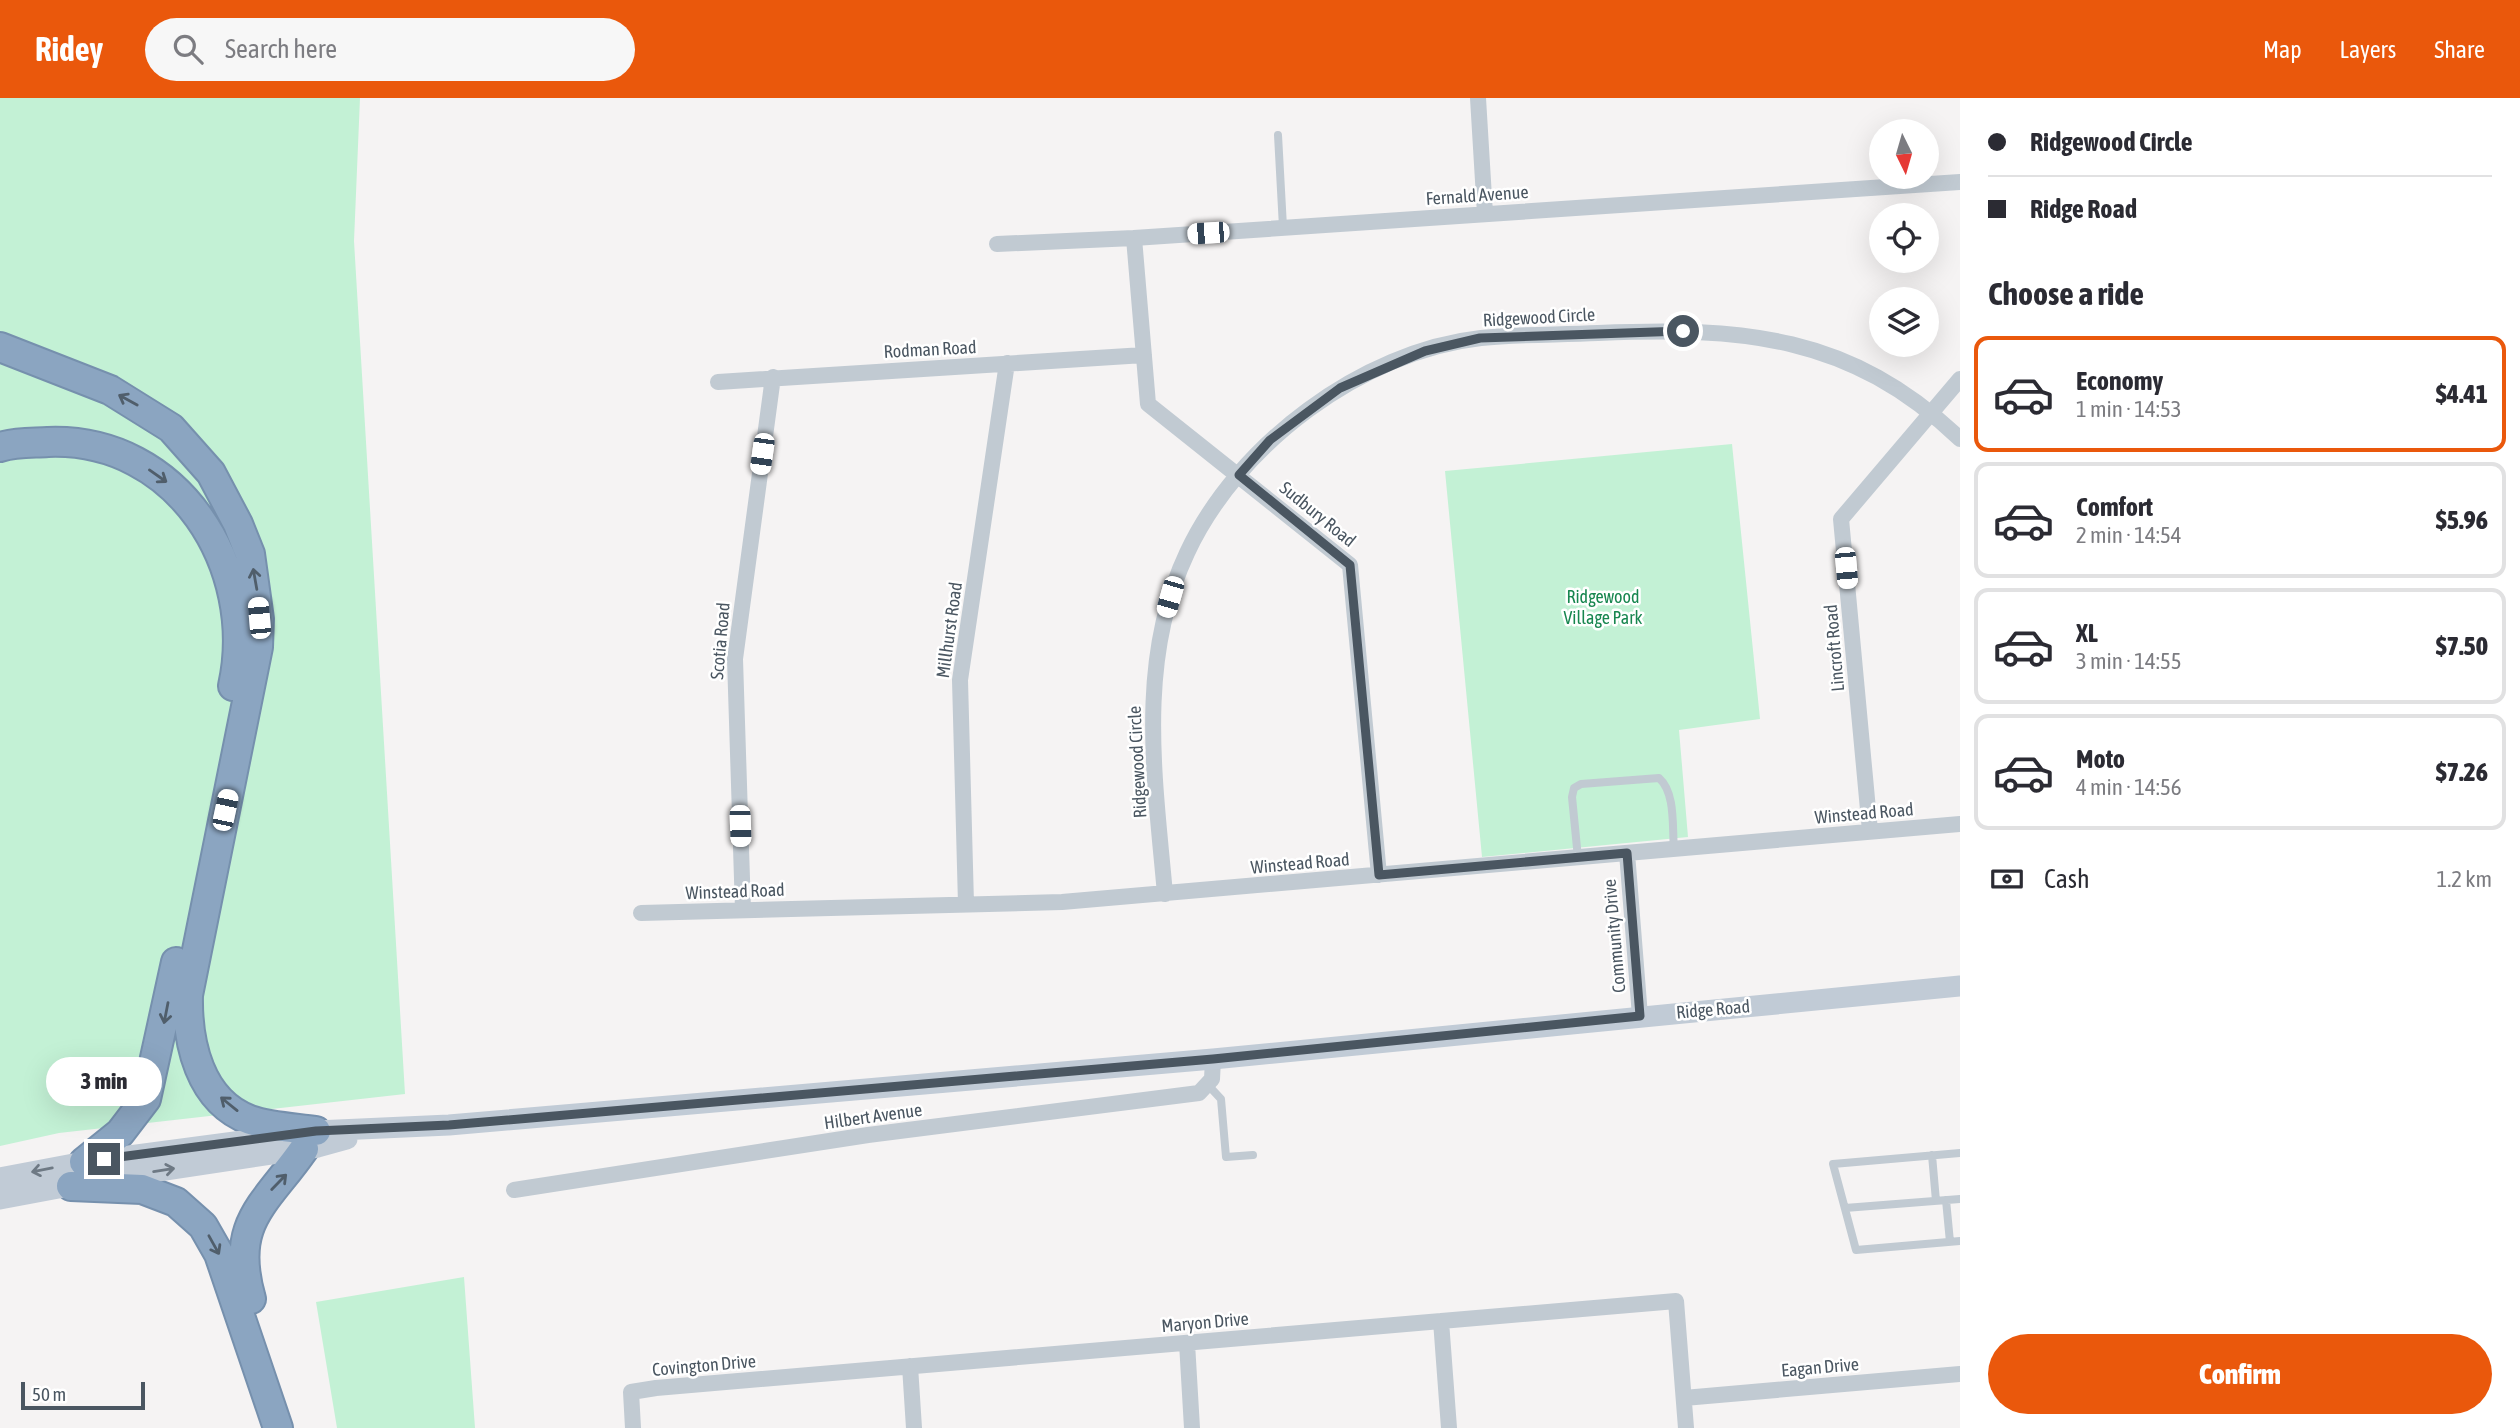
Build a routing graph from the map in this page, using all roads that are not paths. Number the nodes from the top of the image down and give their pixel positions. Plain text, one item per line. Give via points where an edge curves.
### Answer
1 (1478, 98) edge
2 (1278, 135) dead end
3 (1960, 182) edge
4 (1485, 214) junction
5 (1283, 228) junction
6 (1134, 238) junction
7 (997, 244) dead end
8 (0, 347) edge
9 (1144, 355) junction
10 (1007, 363) junction
11 (773, 377) junction
12 (1960, 379) edge
13 (718, 382) dead end
14 (1932, 412) junction
15 (1960, 439) edge
16 (0, 447) edge
17 (1239, 475) junction
18 (1960, 824) edge
19 (1870, 831) junction
20 (1674, 849) junction
21 (1627, 853) junction
22 (1578, 858) junction
23 (1379, 875) junction
24 (1165, 894) junction
25 (966, 904) junction
26 (743, 910) junction
27 (641, 913) dead end
28 (1960, 986) edge
29 (1640, 1016) junction
30 (1213, 1059) junction
31 (1208, 1084) junction
32 (310, 1140) junction
33 (1960, 1153) edge
34 (1253, 1155) dead end
35 (1932, 1155) junction
36 (77, 1174) junction
37 (0, 1178) edge
38 (514, 1190) dead end
39 (0, 1199) edge
40 (1960, 1199) edge
41 (1941, 1200) junction
42 (1844, 1208) junction
43 (1960, 1241) edge
44 (1950, 1242) junction
45 (1441, 1321) junction
46 (1187, 1343) junction
47 (910, 1366) junction
48 (1960, 1374) edge
49 (776, 1377) joint
50 (1684, 1398) junction
51 (278, 1428) edge
52 (292, 1428) edge
53 (633, 1428) edge
54 (914, 1428) edge
55 (1192, 1428) edge
56 (1449, 1428) edge
57 (1686, 1428) edge

1 - 4 street
2 - 5 lane
3 - 4 street, Fernald Avenue
4 - 5 street, Fernald Avenue
5 - 6 street, Fernald Avenue
6 - 7 street, Fernald Avenue
6 - 9 street, Sudbury Road
32 -> 8 highway via 250,1119 226,1104 194,1058 187,1030 188,995 258,647 256,582 238,524 211,472 171,428 110,390
9 - 10 street, Rodman Road
9 - 17 street, Sudbury Road via 1147,404
10 - 11 street, Rodman Road
10 - 25 street, Millhurst Road via 960,680
11 - 13 street, Rodman Road
11 - 26 street, Scotia Road via 735,659
12 - 14 street, Lincroft Road
14 - 15 street, Ridgewood Circle
14 - 17 street, Ridgewood Circle via 1884,380 1845,362 1743,333 1663,330 1480,338 1425,351 1340,388 1270,440
14 - 19 street, Lincroft Road via 1841,519
16 -> 36 highway via 69,442 113,452 145,467 176,489 203,521 218,546 237,605 237,667 146,1099 120,1133
17 - 23 street, Sudbury Road via 1350,565
17 - 24 street, Ridgewood Circle via 1187,552 1156,660 1152,741
18 - 19 street, Winstead Road
19 - 20 street, Winstead Road
20 - 21 street, Winstead Road
20 - 22 lane via 1665,784 1658,778 1581,783 1574,788
21 - 22 street, Winstead Road
21 - 29 street, Community Drive
22 - 23 street, Winstead Road
23 - 24 street, Winstead Road
24 - 25 street, Winstead Road
25 - 26 street, Winstead Road
26 - 27 street, Winstead Road
28 - 29 street, Ridge Road
29 - 30 street, Ridge Road
30 - 31 street
30 - 32 street, Ridge Road via 379,1129
31 - 34 lane via 1221,1099 1226,1157
31 - 38 street, Hilbert Avenue via 1199,1093 868,1135
32 - 36 street, Ridge Road
52 -> 32 highway via 243,1271 244,1240 254,1213
33 - 35 lane
35 - 41 lane
35 - 42 lane via 1833,1164
36 -> 37 street, Ridge Road
36 - 39 street, Ridge Road
36 -> 51 highway via 176,1202 203,1226 219,1254
40 - 41 lane
41 - 42 lane
41 - 44 lane
42 - 44 lane via 1856,1250
43 - 44 lane
45 - 46 street, Maryon Drive
45 - 50 street, Maryon Drive via 1676,1301
45 - 56 street
46 - 47 street, Maryon Drive
46 - 55 street
47 - 49 street, Maryon Drive
47 - 54 street
48 - 50 street, Eagan Drive
49 - 53 street, Covington Drive via 631,1392
50 - 57 street

